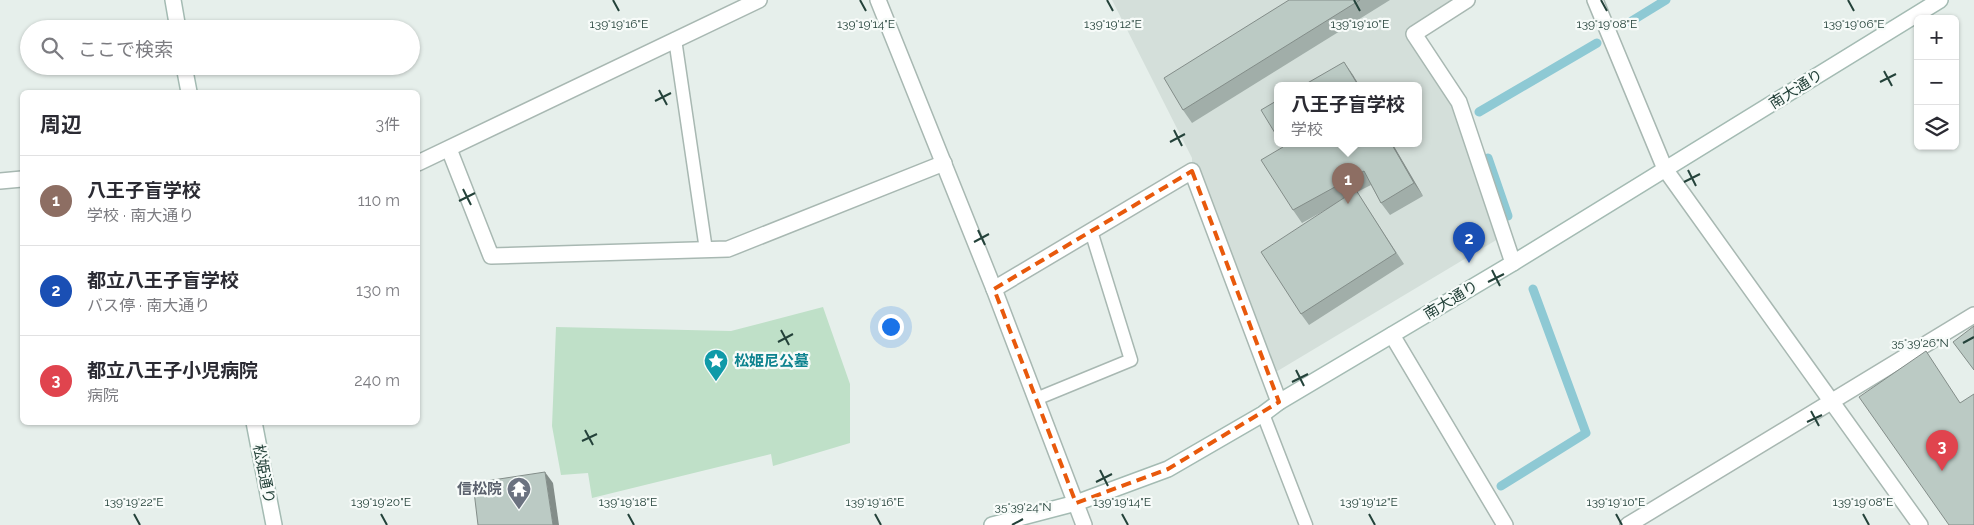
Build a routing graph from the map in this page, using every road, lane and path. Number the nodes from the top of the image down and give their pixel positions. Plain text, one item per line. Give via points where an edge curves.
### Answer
1 (173, 0) edge
2 (759, 0) edge
3 (878, 0) edge
4 (1467, 0) edge
5 (1595, 0) edge
6 (1940, 0) edge
7 (176, 20) edge
8 (675, 39) junction
9 (186, 75) edge
10 (189, 90) edge
11 (449, 148) junction
12 (420, 162) edge
13 (944, 162) junction
14 (1665, 169) junction
15 (20, 179) edge
16 (0, 182) edge
17 (1091, 231) junction
18 (706, 250) junction
19 (1513, 263) junction
20 (994, 289) junction
21 (1974, 315) edge
22 (1392, 335) junction
23 (1036, 399) junction
24 (1279, 402) junction
25 (1832, 402) junction
26 (1264, 414) junction
27 (255, 425) edge
28 (1076, 503) junction
29 (274, 525) edge
30 (992, 525) edge
31 (1084, 525) edge
32 (1306, 525) edge
33 (1506, 525) edge
34 (1628, 525) edge
35 (1920, 525) edge

1 - 7 street
2 - 8 street
3 - 13 street
4 - 19 street via 1414,34 1459,102
5 - 14 street
6 - 14 street, 南大通り
8 - 11 street
8 - 18 lane
9 - 10 street
11 - 12 street
11 - 18 street via 491,256
13 - 18 street via 728,249
13 - 20 street
14 - 19 street, 南大通り
14 - 25 street
15 - 16 street
17 - 20 street
17 - 23 lane via 1131,360
17 - 24 street via 1192,171
19 - 22 street, 南大通り
20 - 23 street
21 - 25 street
22 - 24 street, 南大通り
22 - 33 street
23 - 28 street
24 - 26 street, 南大通り
25 - 34 street
25 - 35 street
26 - 28 street, 南大通り via 1168,469
26 - 32 lane
27 - 29 street, 松姫通り
28 - 30 street, 南大通り
28 - 31 street

